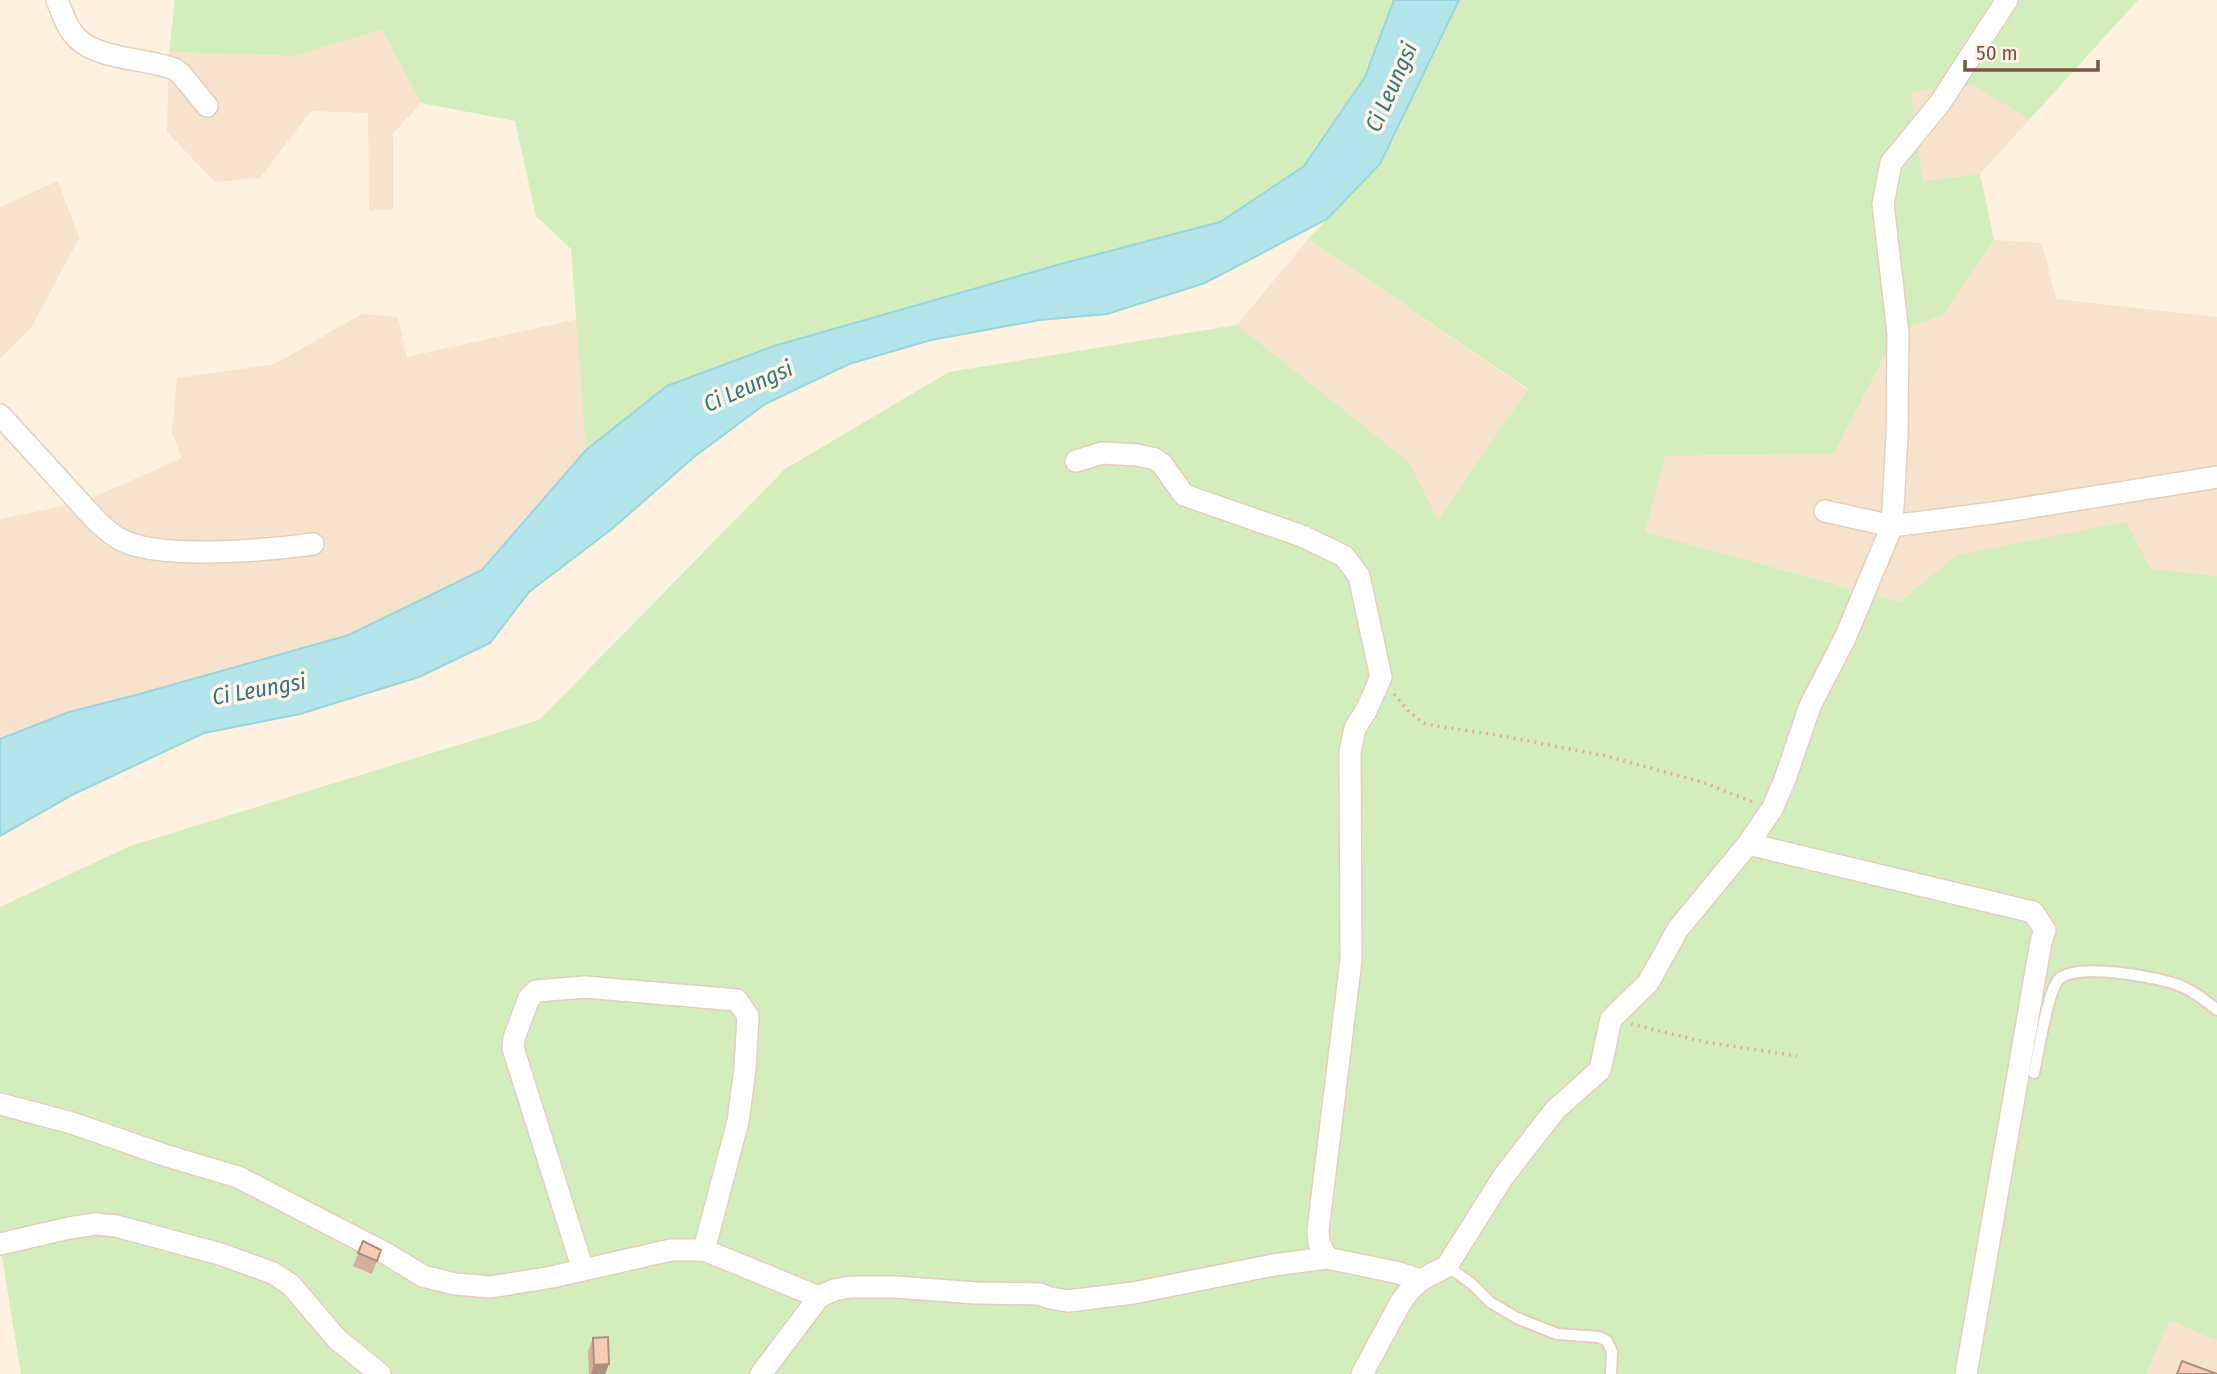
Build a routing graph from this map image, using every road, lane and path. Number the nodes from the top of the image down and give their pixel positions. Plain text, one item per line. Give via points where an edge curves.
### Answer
1 (57, 0) edge
2 (2007, 0) edge
3 (207, 106) dead end
4 (0, 415) edge
5 (1076, 461) dead end
6 (2217, 477) edge
7 (1825, 511) dead end
8 (1892, 526) junction
9 (313, 544) dead end
10 (1381, 677) junction
11 (1772, 809) junction
12 (1748, 844) junction
13 (2217, 1010) edge
14 (1611, 1019) junction
15 (1797, 1056) dead end
16 (2034, 1073) dead end
17 (0, 1104) edge
18 (0, 1244) edge
19 (704, 1250) junction
20 (1327, 1258) junction
21 (1447, 1266) junction
22 (583, 1270) junction
23 (1421, 1280) junction
24 (819, 1297) junction
25 (380, 1374) edge
26 (761, 1374) edge
27 (1362, 1374) edge
28 (1611, 1374) edge
29 (1966, 1374) edge

1 - 3 street via 78,40 108,53 174,69
2 - 8 street via 1940,103 1891,163 1886,184 1883,204 1898,332
4 - 9 street via 95,519 128,543 152,550 220,551 267,551
5 - 10 street via 1102,453 1155,459 1184,495 1302,536 1343,556 1359,576
6 - 8 street
7 - 8 street
8 - 11 street via 1851,625 1810,706
10 - 11 path via 1424,723 1606,756 1702,782
10 - 20 street via 1355,728 1350,752 1351,960 1318,1230
11 - 12 street
12 - 14 street via 1678,929 1648,983
12 - 29 street via 2033,912 2045,930
13 - 16 lane via 2179,985 2119,972 2070,974 2058,980 2051,994
14 - 15 path via 1705,1042
14 - 21 street via 1600,1070 1555,1110 1503,1178
17 - 22 street via 238,1177 423,1276 491,1287
18 - 25 street via 96,1224 240,1260 290,1285 337,1339
19 - 22 street via 671,1250
19 - 22 street via 738,1121 748,1016 737,1000 729,998 585,987 536,991 529,998 513,1048
19 - 24 street
20 - 23 street
20 - 24 street via 1068,1301 1040,1294 886,1287 851,1287
21 - 23 street
21 - 28 lane via 1517,1318 1557,1334 1607,1341 1612,1352
23 - 27 street via 1401,1302
24 - 26 street

